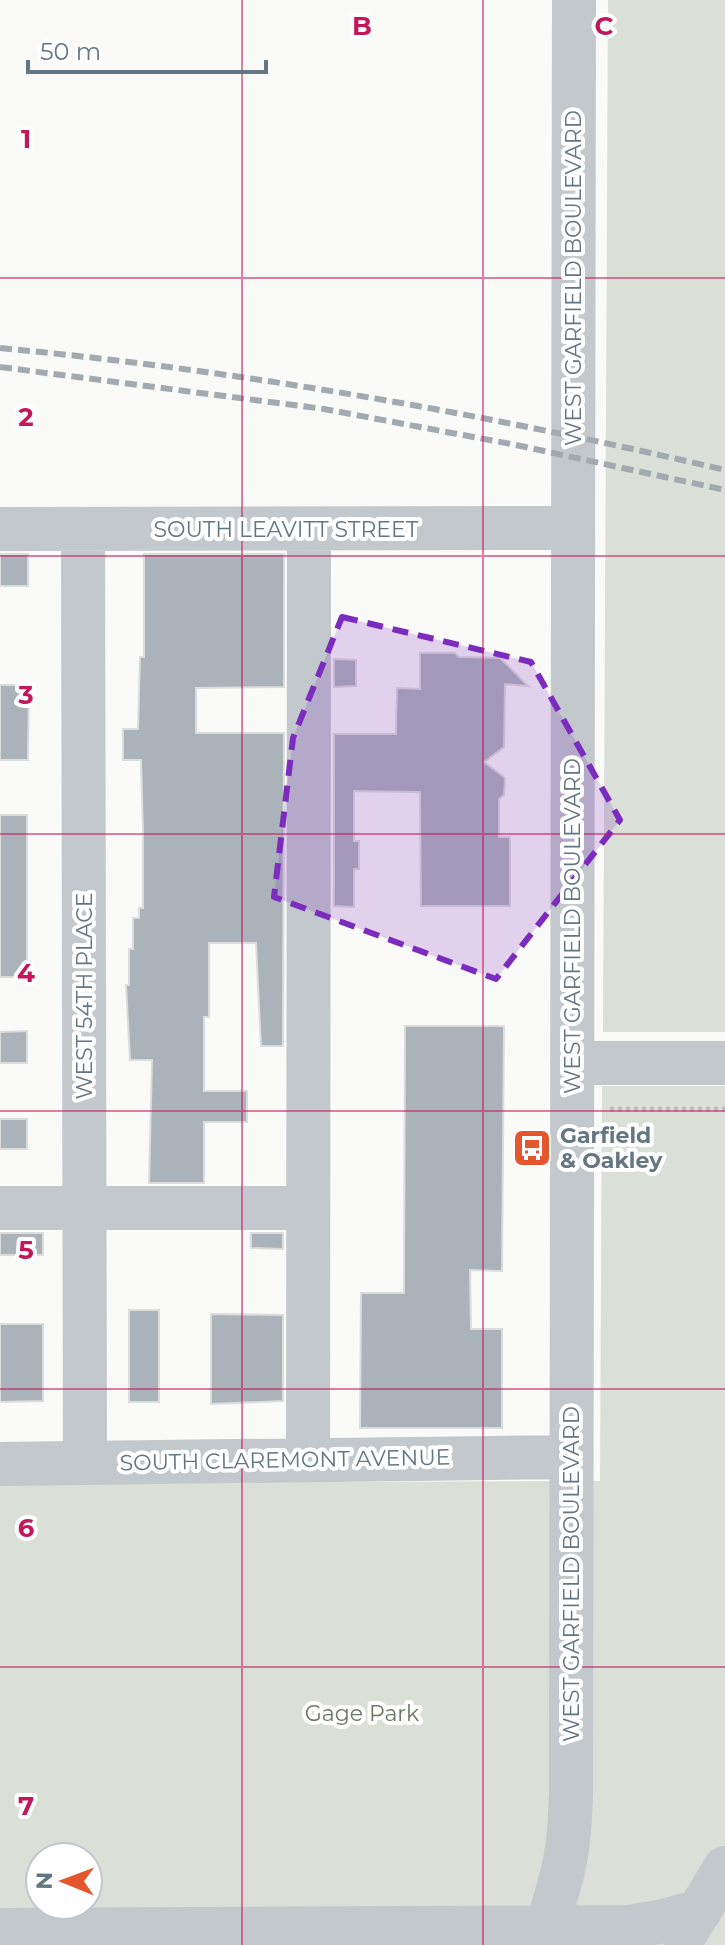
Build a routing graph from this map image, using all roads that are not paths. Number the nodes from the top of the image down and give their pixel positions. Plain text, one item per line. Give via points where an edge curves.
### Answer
1 (574, 0) edge
2 (573, 528) junction
3 (0, 529) edge
4 (309, 529) junction
5 (83, 530) junction
6 (572, 1063) junction
7 (725, 1063) edge
8 (0, 1208) edge
9 (84, 1208) junction
10 (308, 1208) junction
11 (571, 1457) junction
12 (308, 1460) junction
13 (85, 1463) junction
14 (0, 1464) edge
15 (725, 1868) edge
16 (689, 1928) edge
17 (0, 1930) edge
18 (546, 1936) edge

1 - 2 street, WEST GARFIELD BOULEVARD
2 - 4 street, SOUTH LEAVITT STREET
2 - 6 street, WEST GARFIELD BOULEVARD
3 - 5 street, SOUTH LEAVITT STREET
4 - 5 street, SOUTH LEAVITT STREET
4 - 10 street
5 - 9 street, WEST 54TH PLACE
6 - 7 street
6 - 11 street, WEST GARFIELD BOULEVARD
8 - 9 street
9 - 10 street
9 - 13 street, WEST 54TH PLACE
10 - 12 street
11 - 12 street, SOUTH CLAREMONT AVENUE
11 - 18 street, WEST GARFIELD BOULEVARD via 570,1832
12 - 13 street, SOUTH CLAREMONT AVENUE
13 - 14 street, SOUTH CLAREMONT AVENUE
15 - 16 street
16 - 18 street via 664,1921
17 - 18 street

